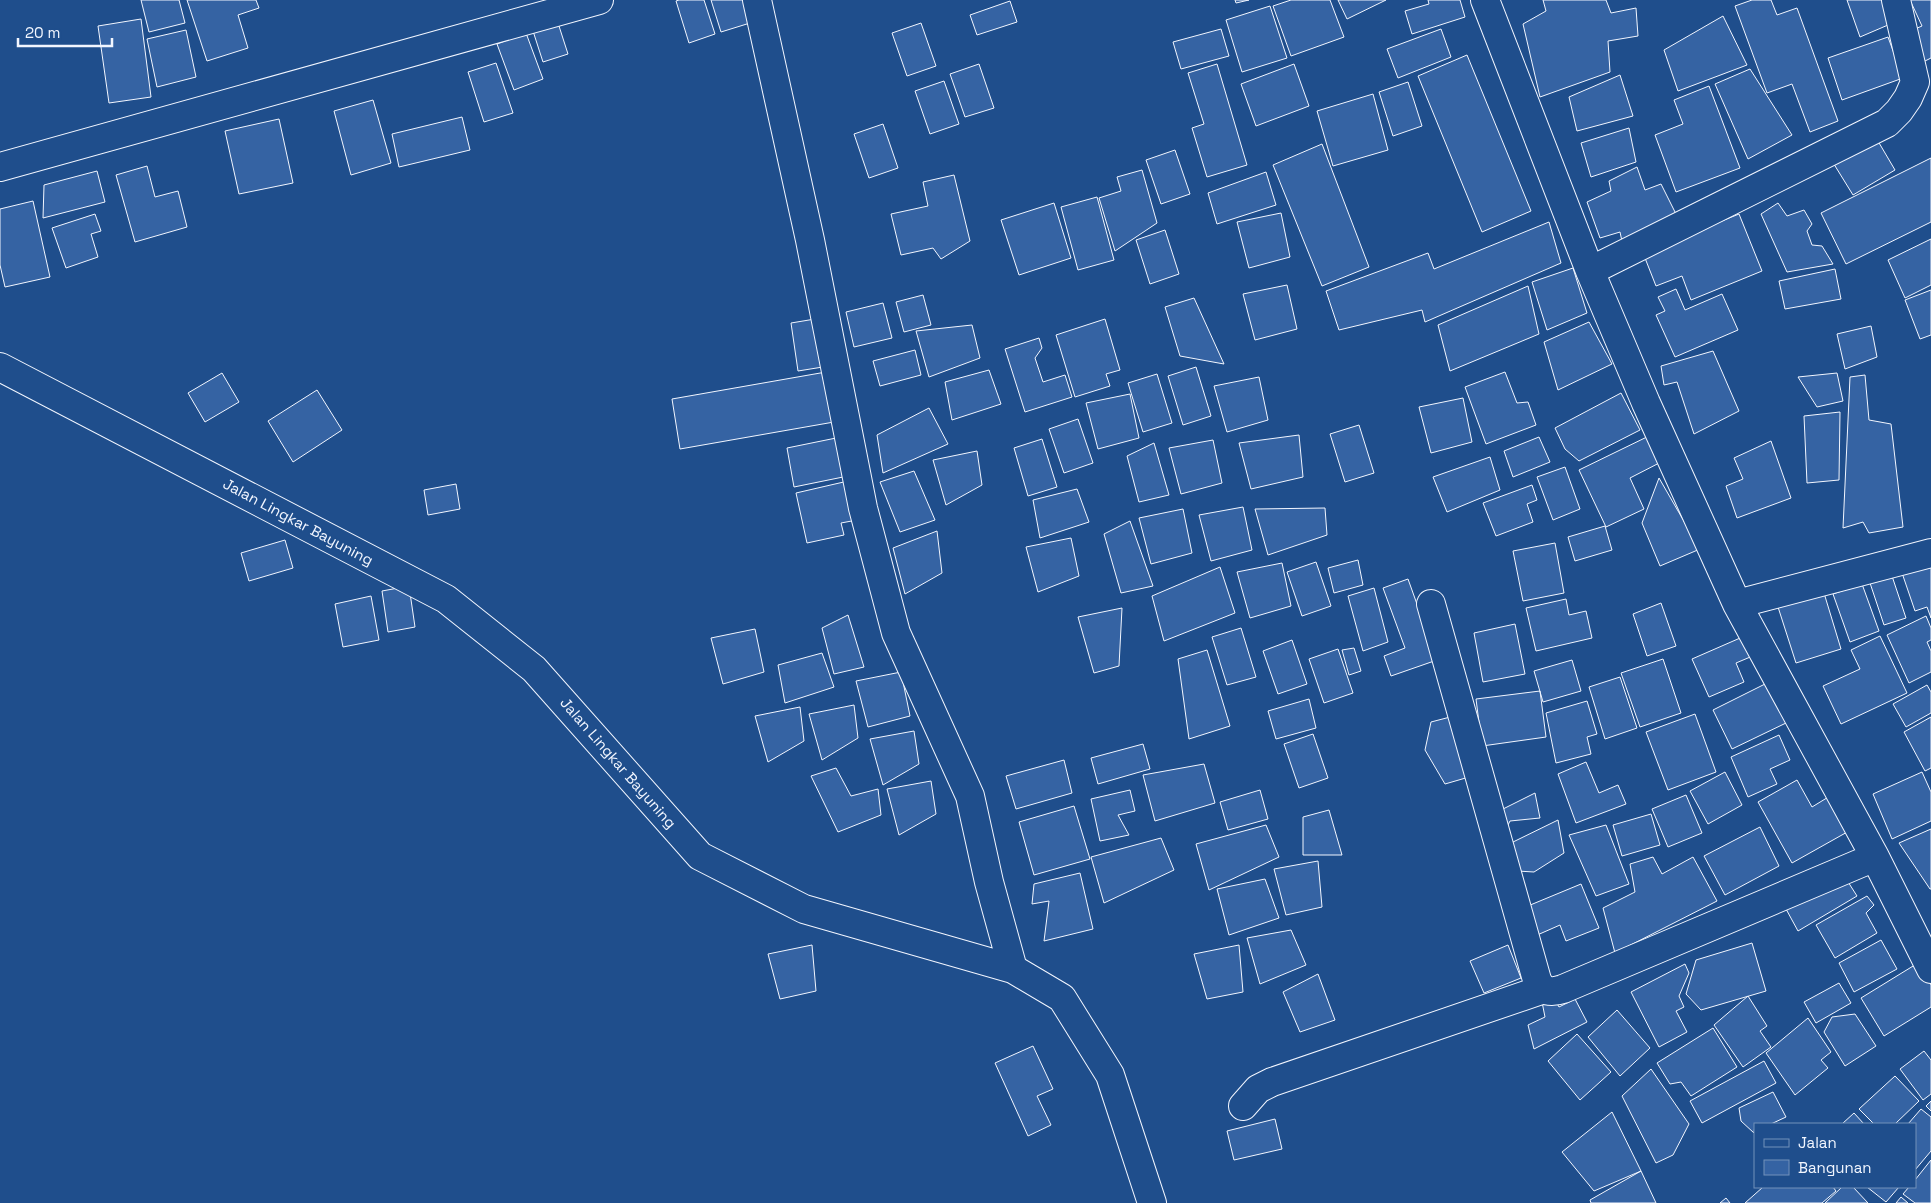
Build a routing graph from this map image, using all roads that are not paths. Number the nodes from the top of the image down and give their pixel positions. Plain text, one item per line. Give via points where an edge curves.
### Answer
1 (599, 0) edge
2 (757, 0) edge
3 (1484, 0) edge
4 (1896, 0) edge
5 (0, 167) edge
6 (1590, 271) junction
7 (0, 367) edge
8 (1931, 553) edge
9 (1432, 604) dead end
10 (1737, 604) junction
11 (1875, 856) junction
12 (1922, 925) edge
13 (1013, 969) junction
14 (1931, 969) edge
15 (1544, 989) junction
16 (1243, 1106) dead end
17 (1152, 1203) edge

1 - 5 main road
2 - 13 main road via 810,240 863,508 888,604 896,633 970,796
3 - 6 main road
4 - 6 main road via 1915,82 1908,98 1888,123
6 - 10 main road
7 - 13 main road, Jalan Lingkar Bayuning via 446,599 534,669 700,856 804,909
8 - 10 main road
9 - 15 main road via 1537,980
10 - 11 main road
11 - 12 main road
11 - 15 main road via 1563,990 1550,992
12 - 14 main road
13 - 17 main road, Jalan Lingkar Bayuning via 1062,998 1110,1074
15 - 16 main road via 1272,1082 1258,1089

